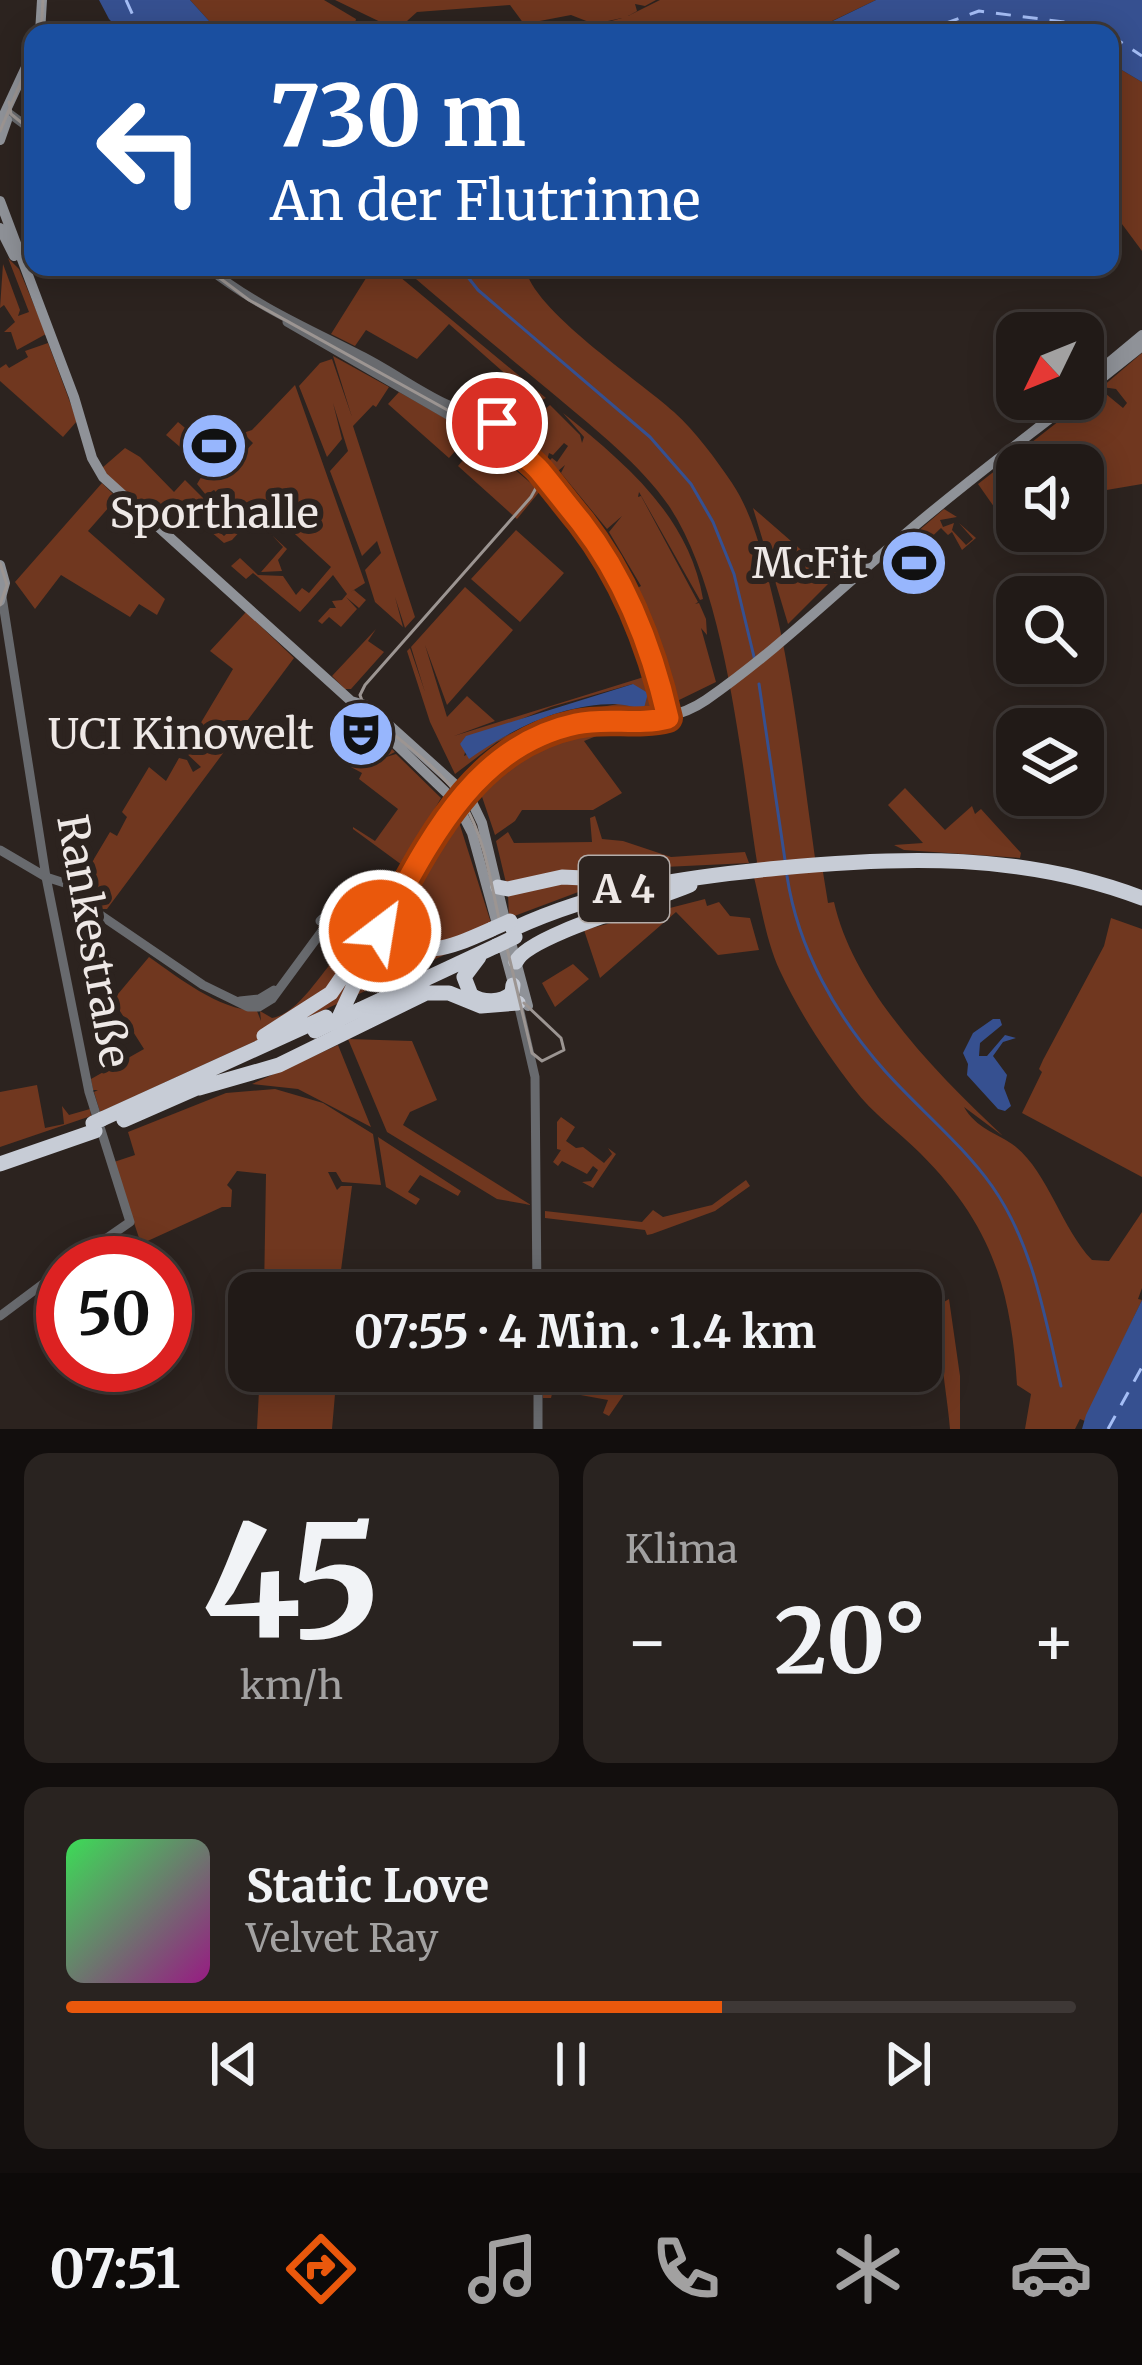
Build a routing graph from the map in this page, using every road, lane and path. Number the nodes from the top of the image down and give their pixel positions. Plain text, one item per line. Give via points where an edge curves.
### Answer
1 (24, 72) edge
2 (3, 117) edge
3 (0, 140) edge
4 (0, 201) edge
5 (0, 229) edge
6 (23, 268) joint
7 (26, 276) edge
8 (220, 276) edge
9 (1142, 335) edge
10 (1142, 346) edge
11 (1104, 366) edge
12 (1104, 376) edge
13 (400, 382) junction
14 (1038, 420) edge
15 (1048, 420) edge
16 (0, 565) edge
17 (1, 599) edge
18 (789, 633) junction
19 (665, 716) junction
20 (458, 794) junction
21 (444, 822) junction
22 (469, 823) junction
23 (0, 850) edge
24 (748, 874) junction
25 (46, 877) junction
26 (1060, 879) junction
27 (627, 880) junction
28 (690, 885) junction
29 (498, 887) junction
30 (1142, 898) edge
31 (1142, 908) edge
32 (375, 930) junction
33 (503, 938) junction
34 (513, 985) junction
35 (229, 998) junction
36 (523, 1005) junction
37 (321, 1024) junction
38 (306, 1052) junction
39 (219, 1066) junction
40 (199, 1088) junction
41 (99, 1125) junction
42 (0, 1154) edge
43 (0, 1164) edge
44 (110, 1236) edge
45 (537, 1272) edge
46 (36, 1289) edge
47 (0, 1316) edge
48 (538, 1392) edge
49 (538, 1429) edge

1 - 2 main road
2 - 3 main road
4 - 6 main road
5 - 6 main road
7 - 20 main road via 103,477
8 - 13 street via 294,330
9 - 11 main road
10 - 12 main road
13 - 19 street via 545,487 595,548 634,621
13 - 19 street via 495,418 503,438 539,470 616,574 644,635
14 - 18 main road via 889,538
15 - 18 main road
16 - 17 main road
17 - 25 street, Rankestraße
18 - 19 main road via 721,686
19 - 20 main road via 552,724 506,743
20 - 21 main road
20 - 22 main road
20 - 29 main road via 482,824
20 - 32 main road
21 - 22 main road
21 - 32 main road
22 - 33 main road
23 - 25 street
24 - 26 highway, A 4 via 945,867
24 - 27 highway via 694,869
24 - 28 highway, A 4
24 - 33 highway, A 4 via 623,889
25 - 35 street via 77,887 105,919
25 - 44 street, Rankestraße via 89,1092 130,1222
26 - 30 highway, A 4
26 - 31 highway, A 4
27 - 29 highway via 562,877
27 - 33 highway via 568,897
28 - 33 highway, A 4 via 613,900
28 - 33 highway via 522,951
29 - 33 main road
32 - 33 highway via 421,951
32 - 35 street via 348,916 330,918 267,1004
32 - 35 street via 337,904 273,991
32 - 38 highway via 342,1015
32 - 39 highway via 331,993
33 - 34 main road
33 - 34 highway via 464,982 483,1001 511,995
33 - 36 main road
33 - 37 highway, A 4, bridge
34 - 36 main road
36 - 38 highway via 481,1006 430,992
36 - 45 street via 535,1077
37 - 39 highway, A 4
37 - 40 highway, A 4
38 - 40 highway
39 - 41 highway, A 4
40 - 41 highway, A 4
41 - 42 highway, A 4
41 - 43 highway, A 4
46 - 47 street
48 - 49 street

